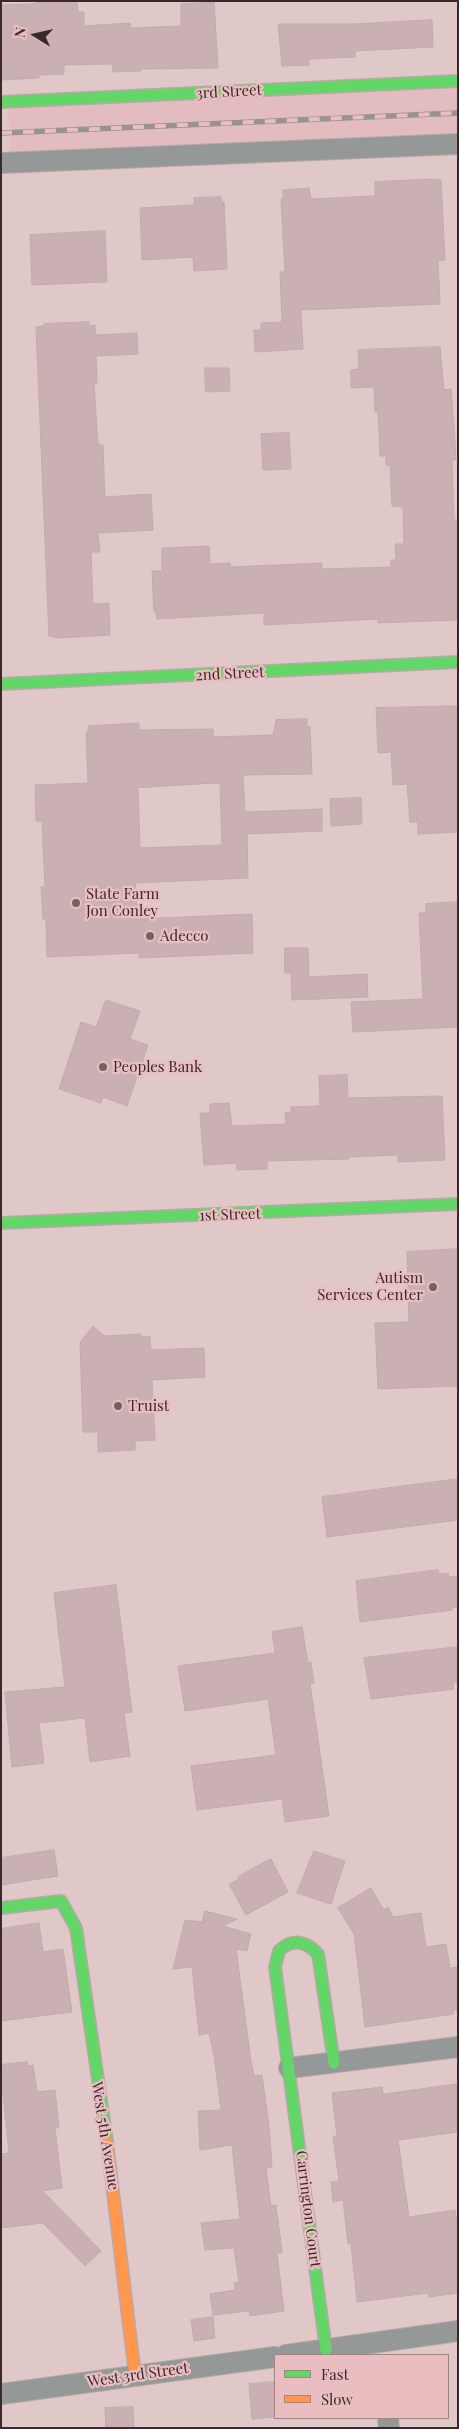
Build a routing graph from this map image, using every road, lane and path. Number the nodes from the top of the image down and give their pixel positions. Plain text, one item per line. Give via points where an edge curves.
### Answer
1 (458, 81) edge
2 (1, 102) edge
3 (458, 144) edge
4 (1, 163) edge
5 (458, 662) edge
6 (1, 684) edge
7 (458, 1204) edge
8 (1, 1223) edge
9 (1, 1908) edge
10 (458, 2047) edge
11 (334, 2063) junction
12 (289, 2068) junction
13 (458, 2331) edge
14 (379, 2349) edge
15 (326, 2350) junction
16 (294, 2354) edge
17 (274, 2357) edge
18 (134, 2375) junction
19 (1, 2394) edge

1 - 2 street, 3rd Street
3 - 4 street
5 - 6 street, 2nd Street
7 - 8 street, 1st Street
9 - 18 street, West 5th Avenue via 61,1901 76,1928 118,2222
10 - 11 street
11 - 12 street
11 - 12 street, Carrington Court via 318,1954 308,1943 294,1941 282,1947 275,1960
12 - 15 street, Carrington Court
13 - 14 street
14 - 15 street
15 - 16 street
17 - 18 street, West 3rd Street
18 - 19 street, West 3rd Street

